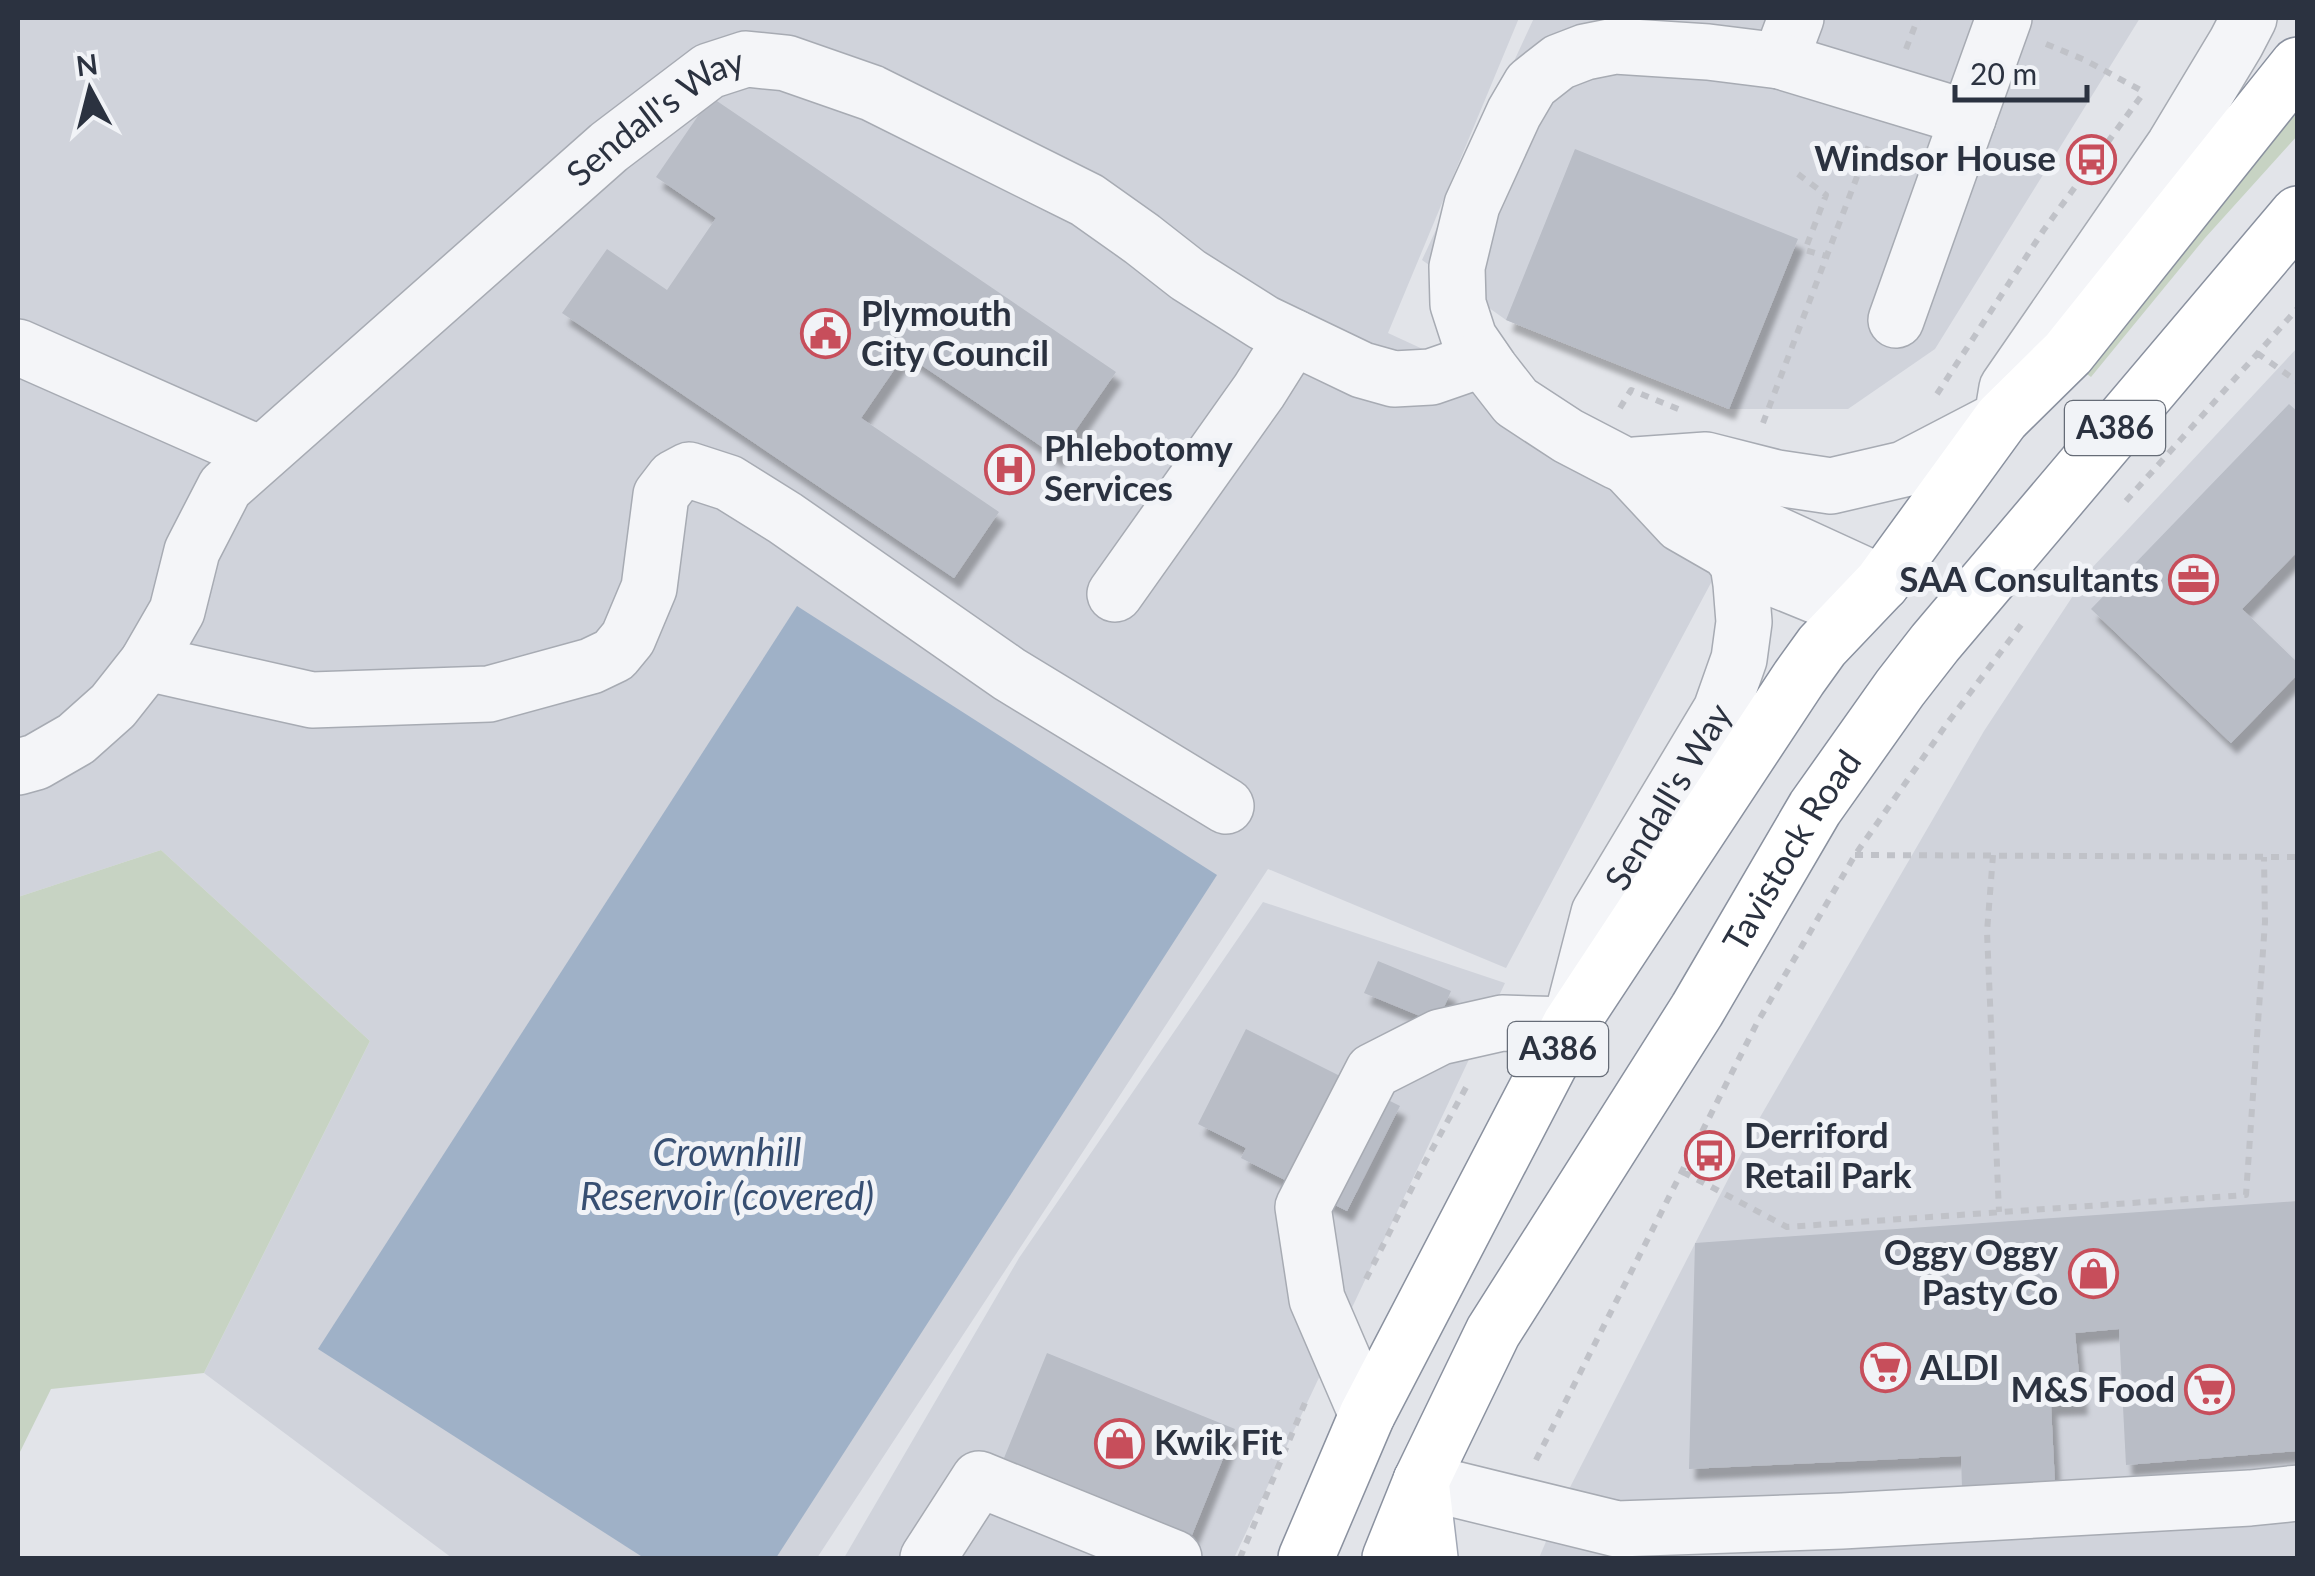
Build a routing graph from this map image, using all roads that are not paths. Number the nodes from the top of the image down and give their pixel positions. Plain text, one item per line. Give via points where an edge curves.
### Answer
1 (2249, 18) edge
2 (2003, 21) edge
3 (1589, 34) edge
4 (1788, 39) edge
5 (2298, 64) edge
6 (1968, 118) junction
7 (2298, 214) edge
8 (1896, 320) dead end
9 (1293, 338) junction
10 (18, 347) edge
11 (2176, 356) junction
12 (1483, 359) junction
13 (2002, 418) junction
14 (260, 454) junction
15 (1611, 458) junction
16 (1738, 564) junction
17 (1882, 583) junction
18 (1115, 594) dead end
19 (1935, 643) junction
20 (148, 663) junction
21 (18, 767) edge
22 (1226, 806) dead end
23 (1570, 1025) junction
24 (1367, 1415) junction
25 (1421, 1480) junction
26 (2298, 1493) edge
27 (928, 1558) edge
28 (1174, 1558) edge
29 (1306, 1558) edge
30 (1390, 1558) edge
31 (1430, 1558) edge

1 - 13 street via 2174,146 2008,388
2 - 6 street
3 - 4 street via 1615,46 1708,52
3 - 12 street via 1531,84 1472,205 1458,267 1458,304
4 - 6 street via 1888,94
5 - 13 main road, A386 via 2068,353
6 - 8 street
7 - 11 main road, Tavistock Road / A386
9 - 12 street, Sendall's Way via 1394,379 1431,377
9 - 14 street, Sendall's Way via 1188,275 1086,200 872,92 786,64 746,60 709,72 609,147
9 - 18 street
10 - 14 street
11 - 17 main road, A386 via 1947,571
11 - 19 main road, Tavistock Road / A386
12 - 15 street via 1516,402
13 - 15 street via 1904,469 1831,486 1706,460
13 - 17 main road, A386
14 - 20 street, Sendall's Way via 225,487 192,551 177,611
15 - 16 street via 1681,524
15 - 17 street
16 - 17 street via 1822,598
16 - 23 street, Sendall's Way via 1744,622 1721,710 1600,912
17 - 19 main road
17 - 23 main road, A386 via 1799,678
19 - 25 main road, Tavistock Road / A386 via 1816,808 1494,1332
20 - 21 street, Sendall's Way via 76,739
20 - 22 street via 312,700 489,694 591,666 628,638 649,588 661,494 689,470 729,483 785,518 1009,674
23 - 24 main road, A386
23 - 24 street via 1502,1024 1440,1037 1373,1071 1302,1208 1317,1299
24 - 29 main road, A386
25 - 26 street via 1617,1529
25 - 30 main road, Tavistock Road / A386
25 - 31 main road
27 - 28 street via 979,1480

